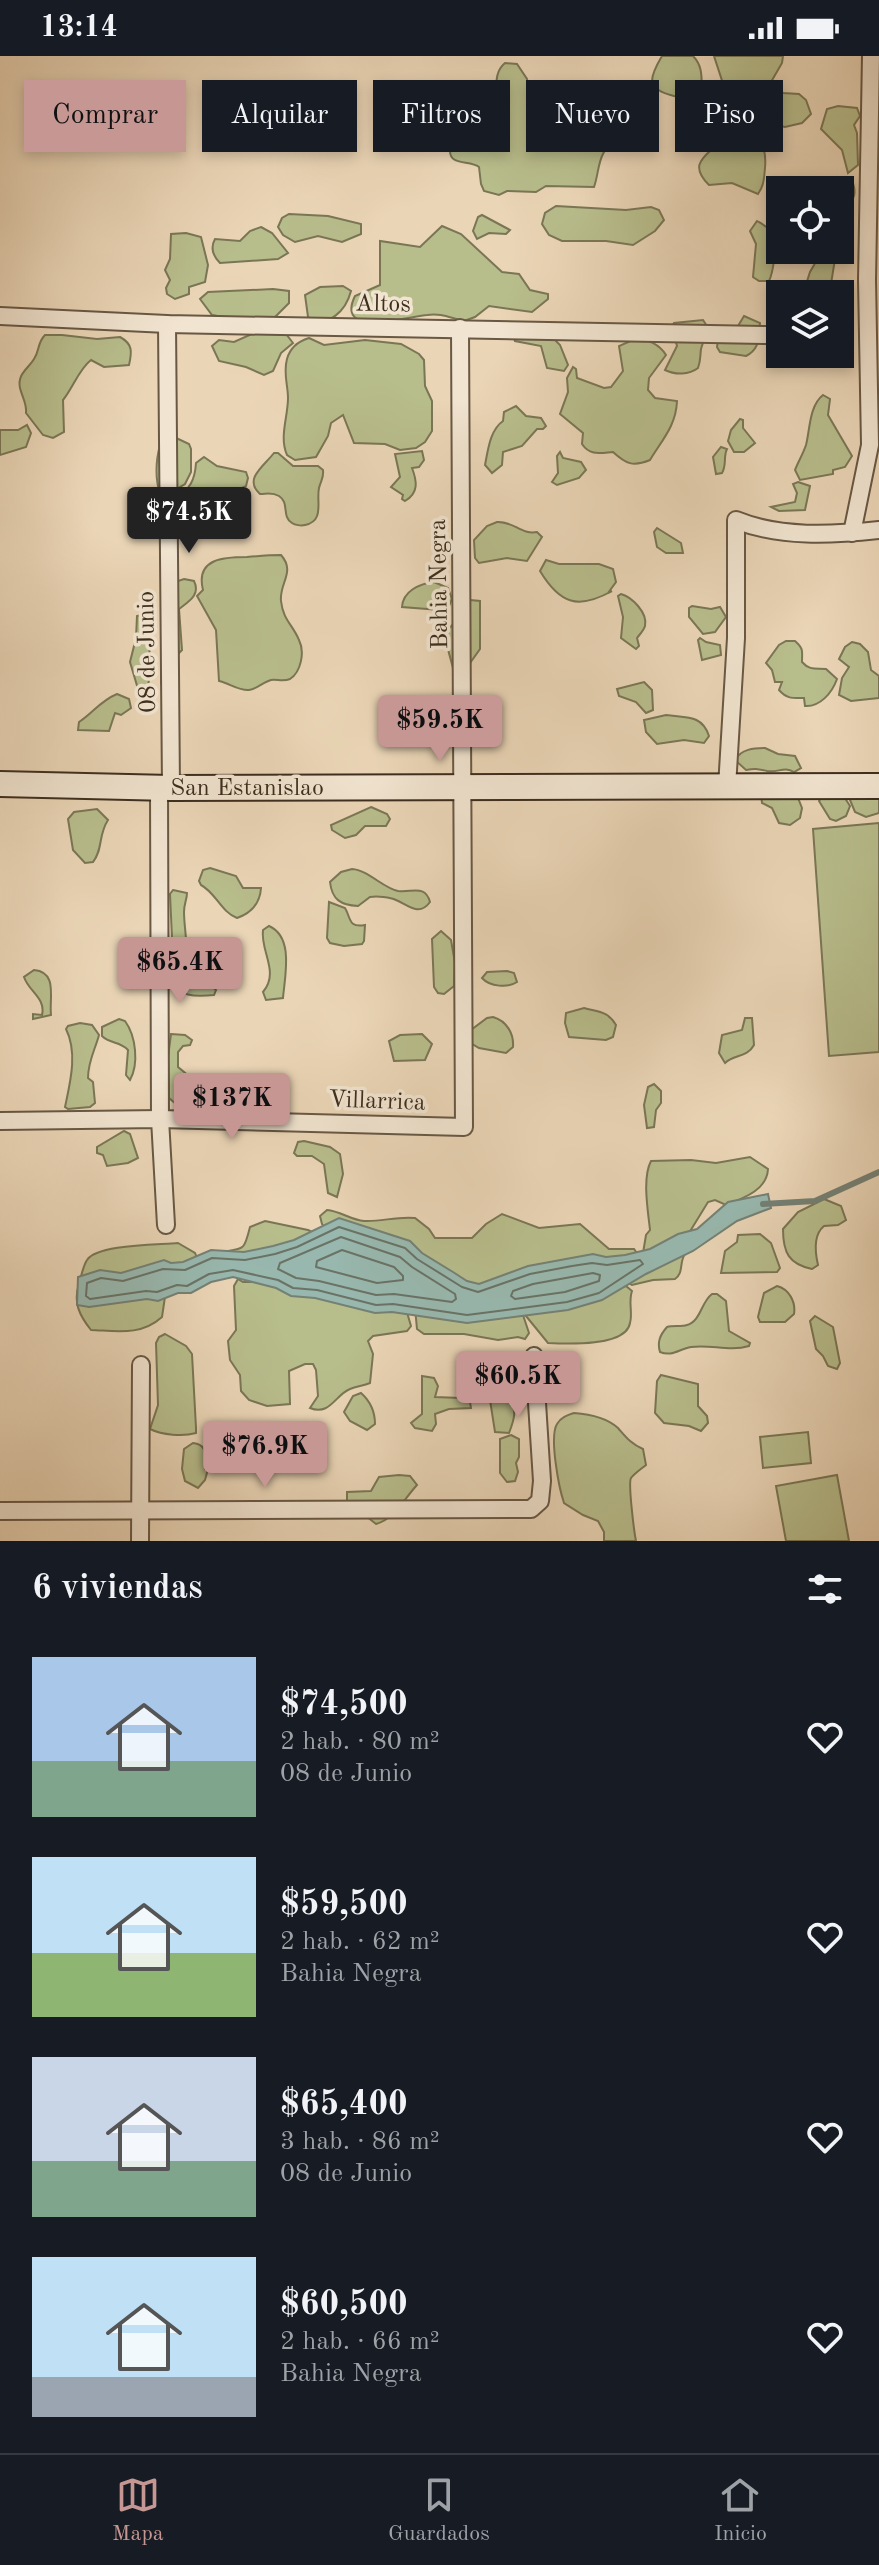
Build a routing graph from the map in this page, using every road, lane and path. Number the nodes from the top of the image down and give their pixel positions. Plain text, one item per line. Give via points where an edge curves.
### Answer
1 (871, 56) edge
2 (0, 316) edge
3 (167, 324) junction
4 (460, 328) junction
5 (766, 335) dead end
6 (875, 445) edge
7 (879, 530) edge
8 (852, 533) junction
9 (0, 784) edge
10 (879, 786) edge
11 (464, 787) junction
12 (727, 787) junction
13 (165, 788) junction
14 (160, 1119) junction
15 (0, 1121) edge
16 (464, 1127) joint
17 (166, 1225) dead end
18 (534, 1356) dead end
19 (141, 1365) dead end
20 (140, 1510) junction
21 (0, 1511) edge
22 (140, 1541) edge

1 - 6 street via 867,224
2 - 3 street, Altos
3 - 4 street, Altos
3 - 13 street, 08 de Junio
4 - 5 street, Altos
4 - 11 street, Bahia Negra
6 - 8 street
7 - 8 street
8 - 12 street via 753,528 736,520
9 - 13 main road, San Estanislao
10 - 12 main road, San Estanislao
11 - 12 main road, San Estanislao
11 - 13 main road, San Estanislao
11 - 16 street, Bahia Negra
13 - 14 street, 08 de Junio
14 - 15 street, Villarrica
14 - 16 street, Villarrica
14 - 17 street, 08 de Junio
18 - 20 street via 542,1481 540,1501 531,1509
19 - 20 street
20 - 21 street
20 - 22 street

